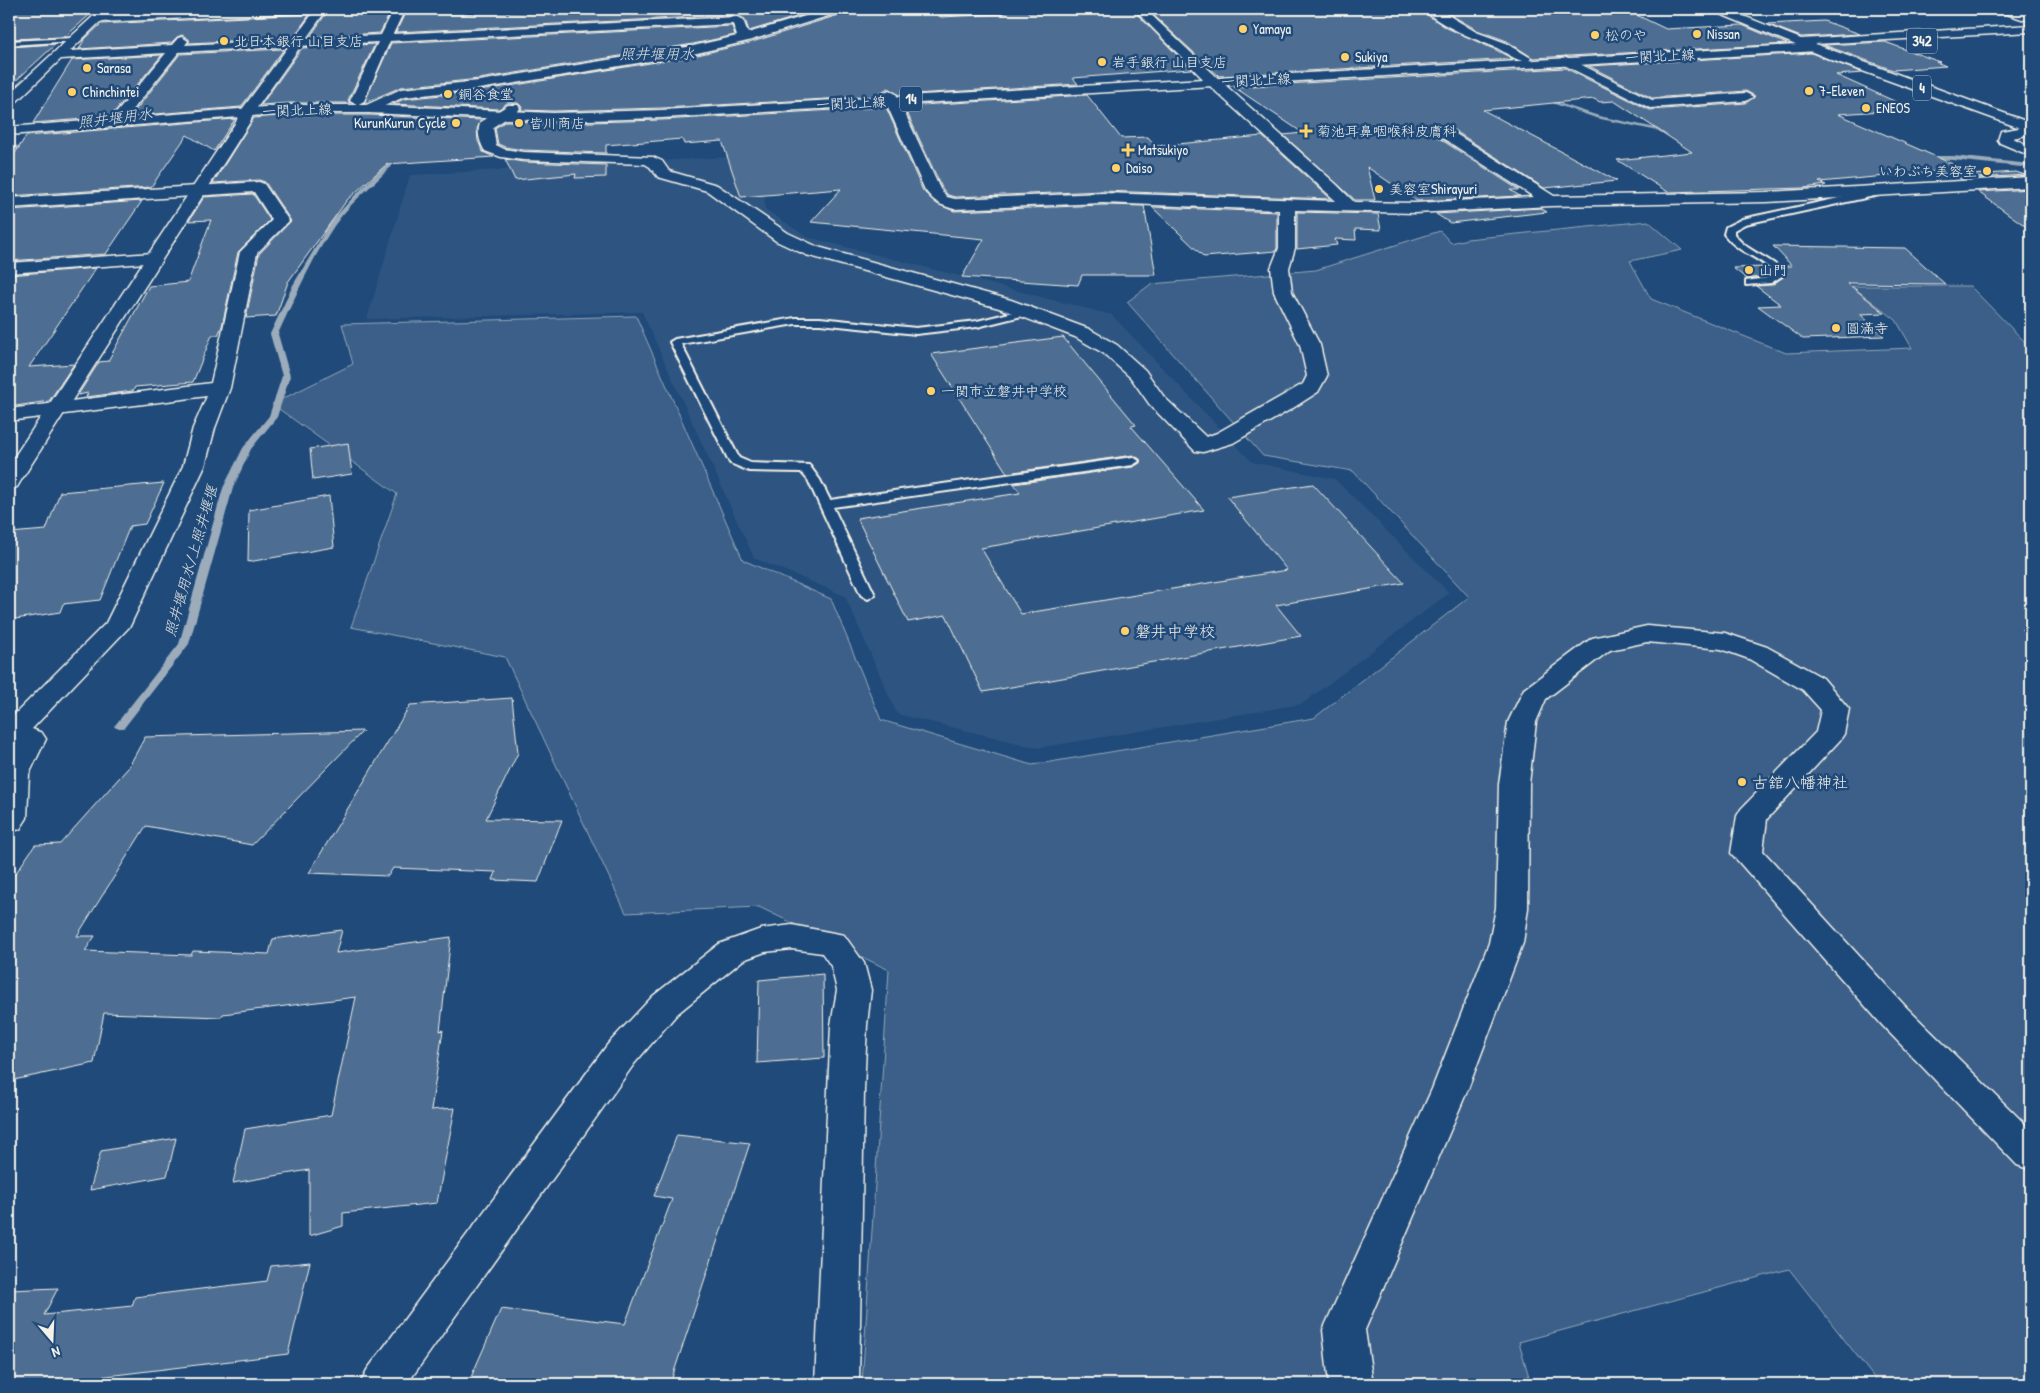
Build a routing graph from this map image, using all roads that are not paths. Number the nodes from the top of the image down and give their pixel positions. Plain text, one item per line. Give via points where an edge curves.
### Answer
1 (106, 9) edge
2 (321, 9) edge
3 (399, 9) edge
4 (840, 9) edge
5 (1003, 9) edge
6 (1139, 9) edge
7 (1430, 9) edge
8 (1717, 9) edge
9 (1739, 9) edge
10 (2002, 9) edge
11 (207, 11) edge
12 (941, 12) dead end
13 (736, 14) edge
14 (96, 18) junction
15 (2031, 19) edge
16 (2031, 28) edge
17 (2031, 34) edge
18 (386, 38) junction
19 (744, 38) junction
20 (74, 40) junction
21 (1800, 42) junction
22 (9, 43) edge
23 (298, 43) junction
24 (1816, 44) junction
25 (1834, 46) junction
26 (174, 50) junction
27 (58, 55) junction
28 (1525, 58) junction
29 (1566, 61) junction
30 (1211, 79) junction
31 (891, 97) junction
32 (1746, 97) dead end
33 (9, 101) edge
34 (357, 101) junction
35 (383, 101) junction
36 (249, 108) junction
37 (369, 109) junction
38 (507, 112) junction
39 (117, 119) junction
40 (2031, 120) edge
41 (9, 123) edge
42 (2031, 129) edge
43 (9, 131) edge
44 (1443, 132) dead end
45 (2031, 152) edge
46 (2031, 182) edge
47 (1889, 190) junction
48 (197, 192) junction
49 (1551, 201) junction
50 (9, 203) edge
51 (1287, 205) junction
52 (1349, 206) junction
53 (153, 258) junction
54 (9, 268) edge
55 (1749, 283) dead end
56 (1026, 312) junction
57 (220, 388) junction
58 (54, 410) junction
59 (9, 415) edge
60 (1133, 461) dead end
61 (9, 482) edge
62 (826, 504) junction
63 (868, 595) dead end
64 (11, 732) edge
65 (9, 822) edge
66 (2031, 1154) edge
67 (382, 1384) edge
68 (837, 1384) edge
69 (1351, 1384) edge

1 - 14 main road
2 - 11 main road
2 - 23 main road
3 - 18 main road
4 - 19 main road
5 - 12 main road
6 - 30 main road
7 - 28 main road via 1472,35
8 - 21 main road
9 - 24 main road, 4
10 - 15 main road
11 - 14 main road
11 - 26 main road
13 - 18 main road via 540,35
13 - 19 main road
14 - 20 main road
16 - 24 main road, 342
17 - 25 main road, 342
18 - 23 main road
18 - 34 main road
19 - 35 main road via 692,50 535,70 479,85 401,93
20 - 22 lane
20 - 27 main road
21 - 24 main road, 342
21 - 28 main road, 一関北上線 / 14
23 - 26 main road
23 - 36 main road
24 - 25 main road, 4
24 - 29 main road, 一関北上線 / 14
24 - 42 main road, 4
25 - 40 main road, 4
26 - 27 main road
26 - 39 main road
27 - 33 main road
28 - 30 main road, 一関北上線 / 14
29 - 30 main road, 一関北上線 / 14
29 - 32 main road via 1650,104
30 - 31 main road, 一関北上線 / 14
30 - 52 main road
31 - 38 main road, 一関北上線 / 14 via 610,116
31 - 51 main road via 933,190 946,203 1103,198
34 - 35 main road, 一関北上線 / 14
34 - 36 main road, 一関北上線 / 14
35 - 37 main road
35 - 38 main road, 一関北上線 / 14
36 - 37 main road, 一関北上線 / 14
36 - 39 main road, 一関北上線 / 14
36 - 48 main road
37 - 38 main road, 一関北上線 / 14
38 - 56 main road via 486,125 490,148 523,156 648,160 657,164 660,172 667,176 712,188 782,237 812,251
39 - 41 main road, 一関北上線 / 14
39 - 43 main road, 一関北上線 / 14
42 - 45 main road via 2006,134 2005,140
44 - 49 main road
46 - 47 main road
47 - 49 main road via 1767,197
47 - 55 lane via 1734,225 1729,234 1736,245 1773,265 1780,274 1768,281
48 - 50 main road
48 - 53 main road
48 - 57 main road via 259,188 281,221 249,252
49 - 52 main road via 1415,208
51 - 52 main road
51 - 56 main road via 1287,248 1280,268 1283,292 1310,345 1317,376 1311,388 1225,438 1203,446 1157,401 1138,374 1110,350 1082,333
53 - 54 main road
53 - 58 main road
56 - 62 lane via 977,324 916,331 795,321 675,342 734,460 749,467 804,468
57 - 58 main road
57 - 64 main road via 204,428 194,466 117,626
58 - 59 main road
58 - 61 main road
60 - 62 lane
62 - 63 lane
64 - 65 main road via 32,739 14,774 12,818
66 - 69 main road via 1894,1016 1747,853 1752,816 1830,734 1835,709 1813,684 1758,654 1725,641 1647,634 1601,644 1534,695 1522,722 1514,784 1512,908 1506,943 1450,1089 1344,1330
67 - 68 main road via 621,1054 665,1005 731,952 761,941 792,937 832,943 848,963 854,990 846,1090

